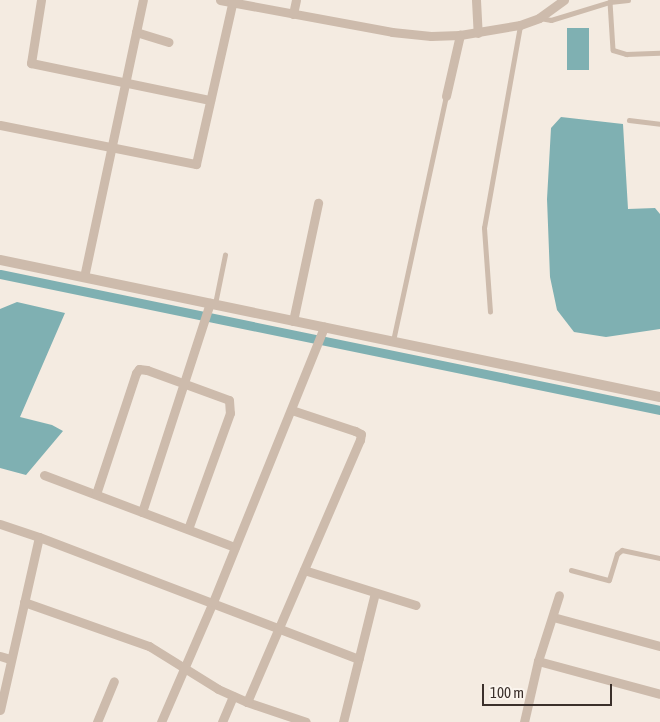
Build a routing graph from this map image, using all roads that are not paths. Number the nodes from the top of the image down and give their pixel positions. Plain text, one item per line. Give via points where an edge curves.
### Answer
1 (41, 0) edge
2 (143, 0) edge
3 (220, 0) edge
4 (296, 0) edge
5 (476, 0) edge
6 (564, 0) edge
7 (628, 0) edge
8 (610, 2) junction
9 (232, 4) junction
10 (293, 14) junction
11 (539, 18) junction
12 (520, 25) junction
13 (136, 32) junction
14 (478, 33) junction
15 (460, 35) junction
16 (168, 42) dead end
17 (660, 53) edge
18 (126, 84) junction
19 (446, 96) joint
20 (210, 100) junction
21 (629, 120) dead end
22 (660, 124) edge
23 (0, 125) edge
24 (112, 147) junction
25 (318, 203) dead end
26 (225, 255) dead end
27 (0, 260) edge
28 (84, 277) junction
29 (211, 306) junction
30 (490, 312) dead end
31 (293, 321) junction
32 (321, 335) junction
33 (393, 342) junction
34 (184, 384) junction
35 (660, 397) edge
36 (292, 410) junction
37 (44, 475) dead end
38 (96, 494) junction
39 (142, 512) junction
40 (0, 524) edge
41 (188, 529) junction
42 (39, 537) junction
43 (235, 547) junction
44 (660, 558) edge
45 (304, 570) junction
46 (571, 570) dead end
47 (375, 593) junction
48 (559, 595) dead end
49 (24, 602) junction
50 (213, 602) junction
51 (416, 606) dead end
52 (553, 618) junction
53 (280, 628) junction
54 (660, 646) edge
55 (0, 656) edge
56 (10, 658) junction
57 (359, 659) junction
58 (538, 661) junction
59 (184, 669) junction
60 (114, 681) dead end
61 (660, 694) edge
62 (233, 696) junction
63 (247, 702) junction
64 (0, 710) edge
65 (283, 718) edge
66 (97, 722) edge
67 (160, 722) edge
68 (222, 722) edge
69 (306, 722) edge
70 (343, 722) edge
71 (524, 722) edge

1 - 18 street via 31,64
2 - 13 street
3 - 9 street
4 - 10 street
5 - 14 street
6 - 11 street
7 - 8 lane
8 - 11 lane via 551,20
8 - 17 lane via 613,50 626,54
9 - 10 street
9 - 20 street
10 - 15 street via 392,32
11 - 12 street
12 - 14 street
12 - 30 lane via 484,228
13 - 16 street
13 - 18 street
14 - 15 street
15 - 19 street
18 - 20 street
18 - 24 street
19 - 33 lane
20 - 24 street via 196,164
21 - 22 lane
23 - 24 street
24 - 28 street
25 - 31 street
26 - 29 lane
27 - 28 street
28 - 29 street
29 - 31 street
29 - 34 street
31 - 32 street
32 - 33 street
32 - 36 street
33 - 35 street
34 - 38 street via 139,369
34 - 39 street
34 - 41 street via 229,400 231,407
36 - 43 street
36 - 45 street via 361,434
37 - 38 street
38 - 39 street
39 - 41 street
40 - 42 street
41 - 43 street
42 - 49 street
42 - 50 street
43 - 50 street
44 - 46 lane via 622,550 617,554 609,580
45 - 47 street
45 - 53 street
47 - 51 street
47 - 57 street
48 - 52 street
49 - 56 street
49 - 59 street via 149,646
50 - 53 street
50 - 59 street
52 - 54 street
52 - 58 street
53 - 57 street
53 - 63 street
55 - 56 street
56 - 64 street
57 - 70 street
58 - 61 street
58 - 71 street
59 - 62 street
59 - 67 street
60 - 66 street
62 - 63 street
62 - 68 street
63 - 65 street
65 - 69 street

